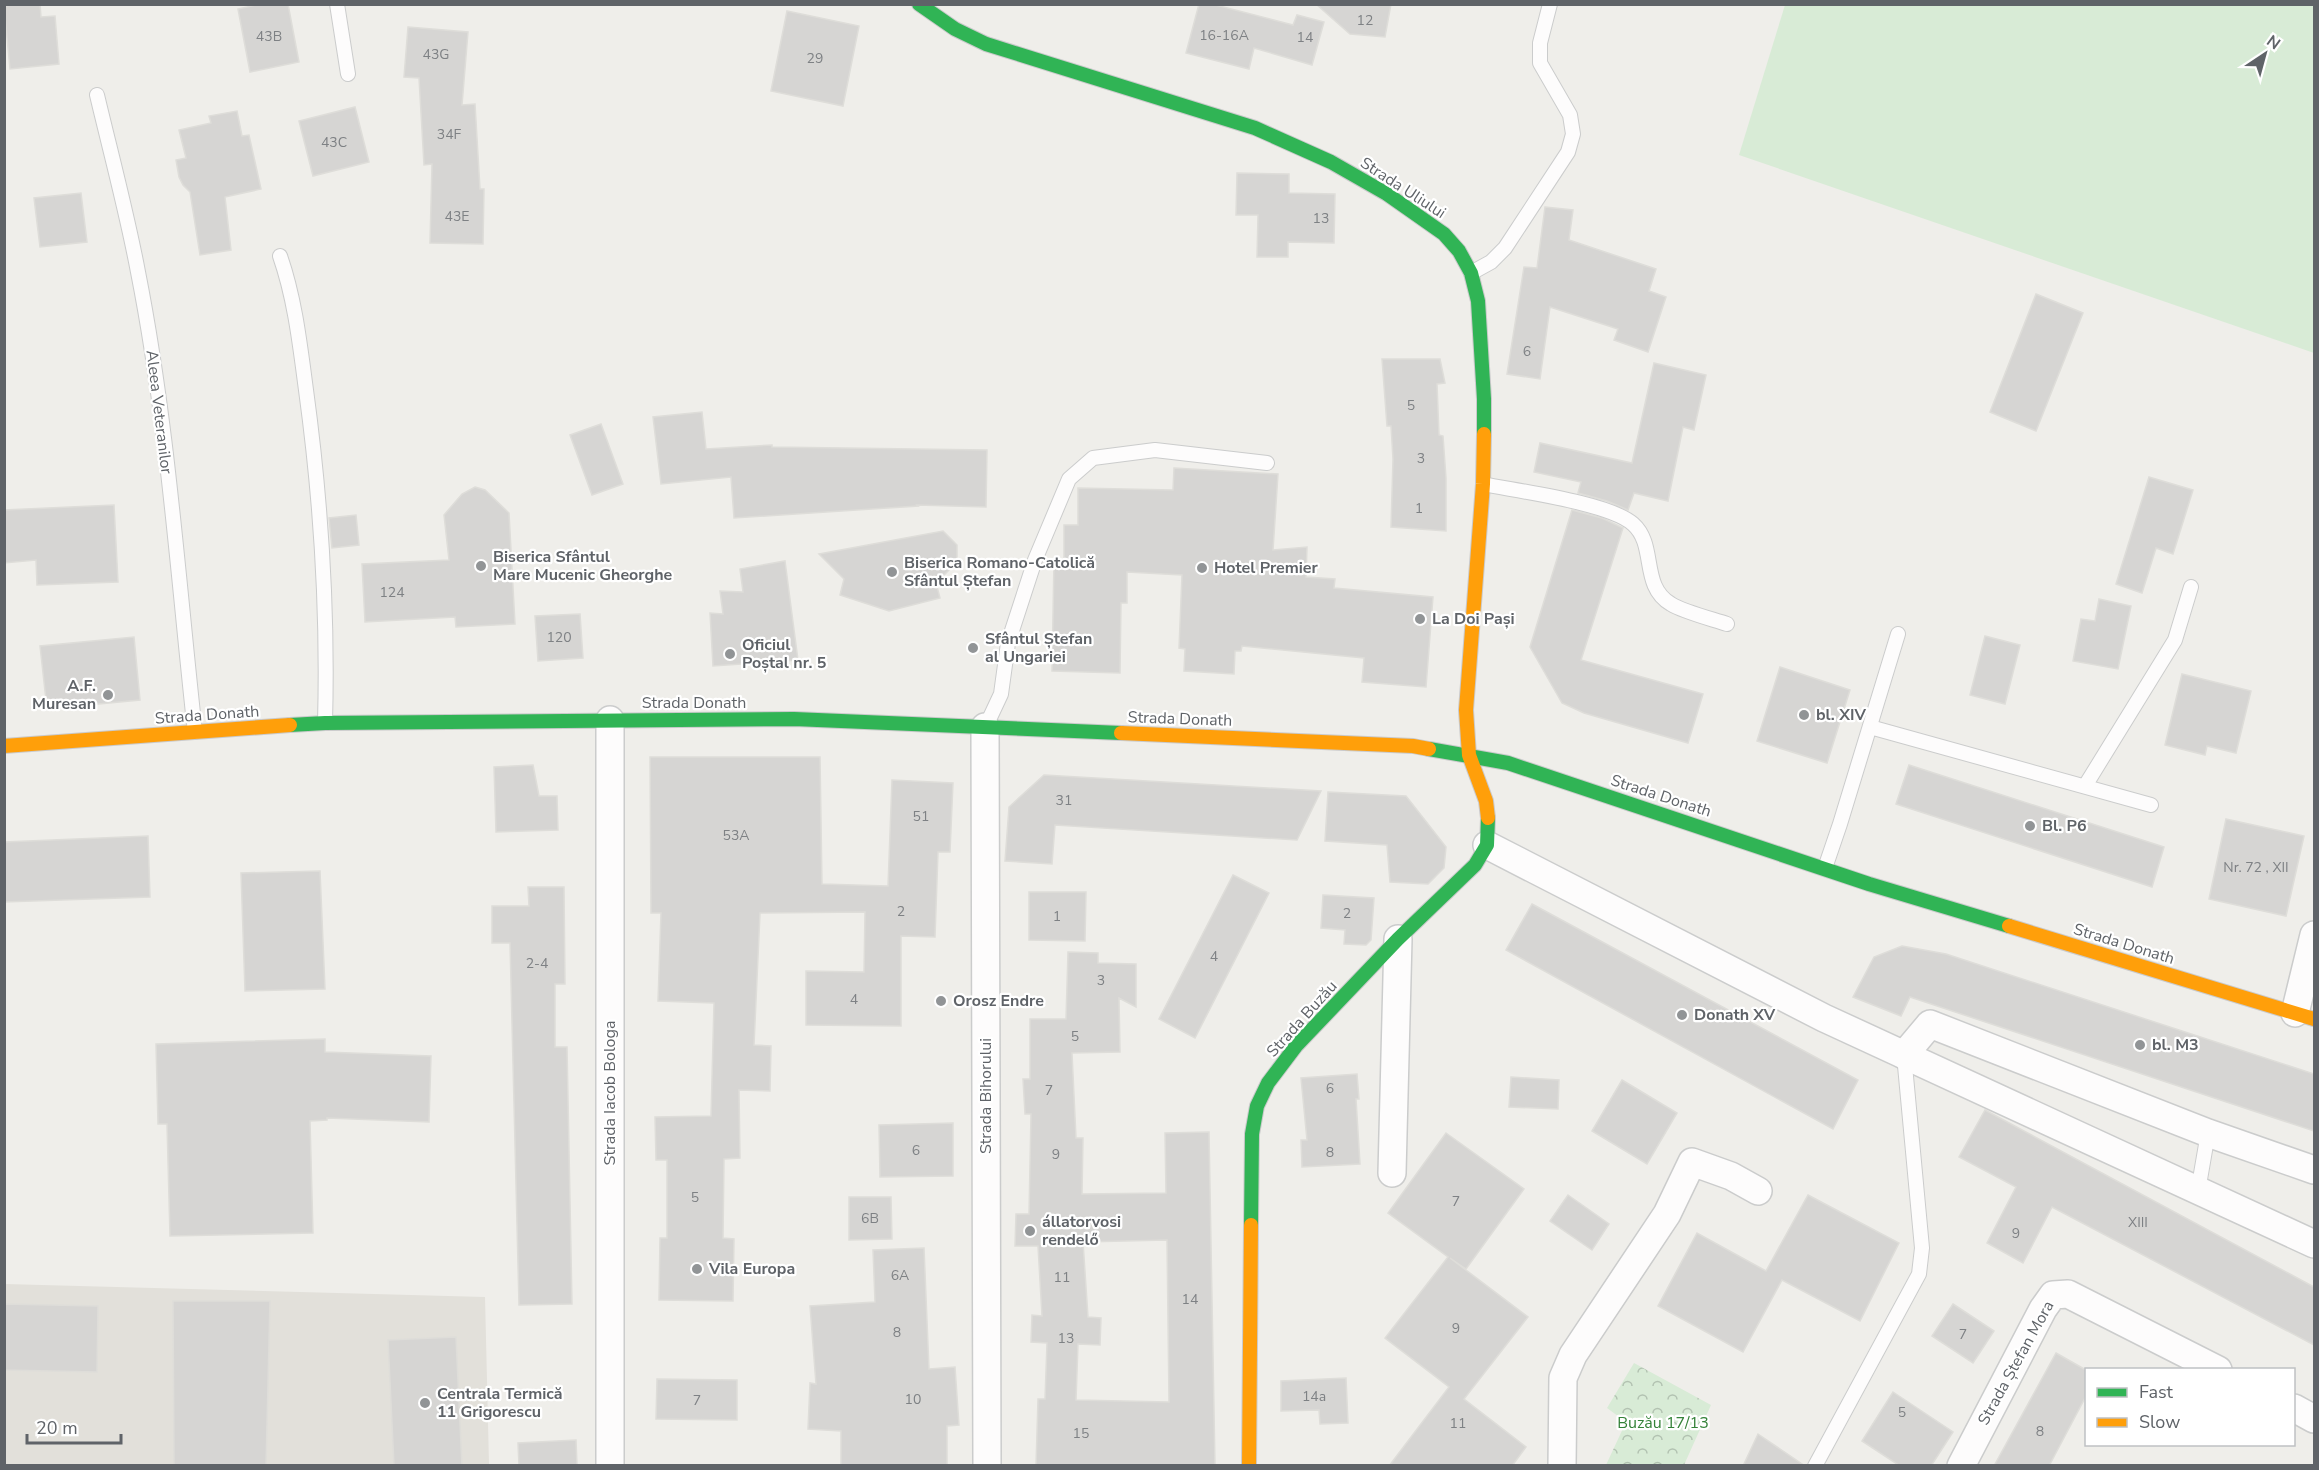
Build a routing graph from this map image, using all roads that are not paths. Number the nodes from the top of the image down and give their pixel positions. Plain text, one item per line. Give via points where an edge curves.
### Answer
1 (337, 4) edge
2 (919, 4) edge
3 (1550, 4) edge
4 (348, 74) dead end
5 (97, 95) dead end
6 (280, 256) dead end
7 (1471, 273) junction
8 (1267, 463) dead end
9 (1483, 484) junction
10 (2191, 587) dead end
11 (1727, 624) dead end
12 (1898, 634) dead end
13 (610, 720) junction
14 (325, 723) junction
15 (985, 727) junction
16 (1870, 727) junction
17 (195, 732) junction
18 (4, 746) edge
19 (1469, 755) junction
20 (2085, 786) junction
21 (2151, 805) dead end
22 (1486, 845) junction
23 (1825, 868) junction
24 (2314, 935) edge
25 (1398, 939) junction
26 (2305, 1016) edge
27 (1904, 1055) junction
28 (2208, 1132) junction
29 (2314, 1170) edge
30 (1392, 1173) dead end
31 (1758, 1191) dead end
32 (2199, 1191) junction
33 (2314, 1244) edge
34 (2214, 1368) edge
35 (2295, 1409) edge
36 (2314, 1419) edge
37 (610, 1466) edge
38 (987, 1466) edge
39 (1249, 1466) edge
40 (1562, 1466) edge
41 (1815, 1466) edge
42 (1961, 1466) edge

1 - 4 lane
2 - 7 main road, Strada Uliului via 955,29 986,44 1255,128 1331,162 1387,194 1444,234
3 - 7 lane via 1540,43 1540,63 1570,115 1573,134 1568,152 1505,248
5 - 17 lane, Aleea Veteranilor via 138,271 153,361
6 - 14 lane via 298,330 311,431 322,562
7 - 9 main road, Strada Uliului via 1478,301 1483,376
8 - 15 lane via 1155,450 1092,458 1077,472 1070,479 1035,560 1008,643 1001,694
9 - 11 lane via 1605,509 1633,524 1645,539 1656,589 1670,604
9 - 19 main road, Strada Uliului via 1466,710
10 - 20 lane via 2175,640
12 - 16 lane
13 - 14 main road, Strada Donath
13 - 15 main road, Strada Donath via 795,719
13 - 37 street, Strada Iacob Bologa
14 - 17 main road, Strada Donath
15 - 19 main road, Strada Donath via 1413,746
15 - 38 street, Strada Bihorului
16 - 20 lane
16 - 23 lane
17 - 18 main road, Strada Donath
19 - 22 main road via 1487,809
19 - 23 main road, Strada Donath via 1508,763
20 - 21 lane
22 - 25 main road, Strada Buzău via 1474,865
22 - 27 street
23 - 26 main road, Strada Donath
24 - 26 street
25 - 30 street
25 - 39 main road, Strada Buzău via 1296,1046 1268,1083 1257,1106 1252,1134
27 - 28 street via 1930,1024
27 - 32 street
27 - 41 lane via 1922,1248 1919,1274
28 - 29 street
28 - 32 lane
31 - 40 street via 1692,1162 1667,1214 1573,1355 1563,1378
32 - 33 street
34 - 42 street, Strada Ștefan Mora via 2068,1294 2053,1295
35 - 36 street

